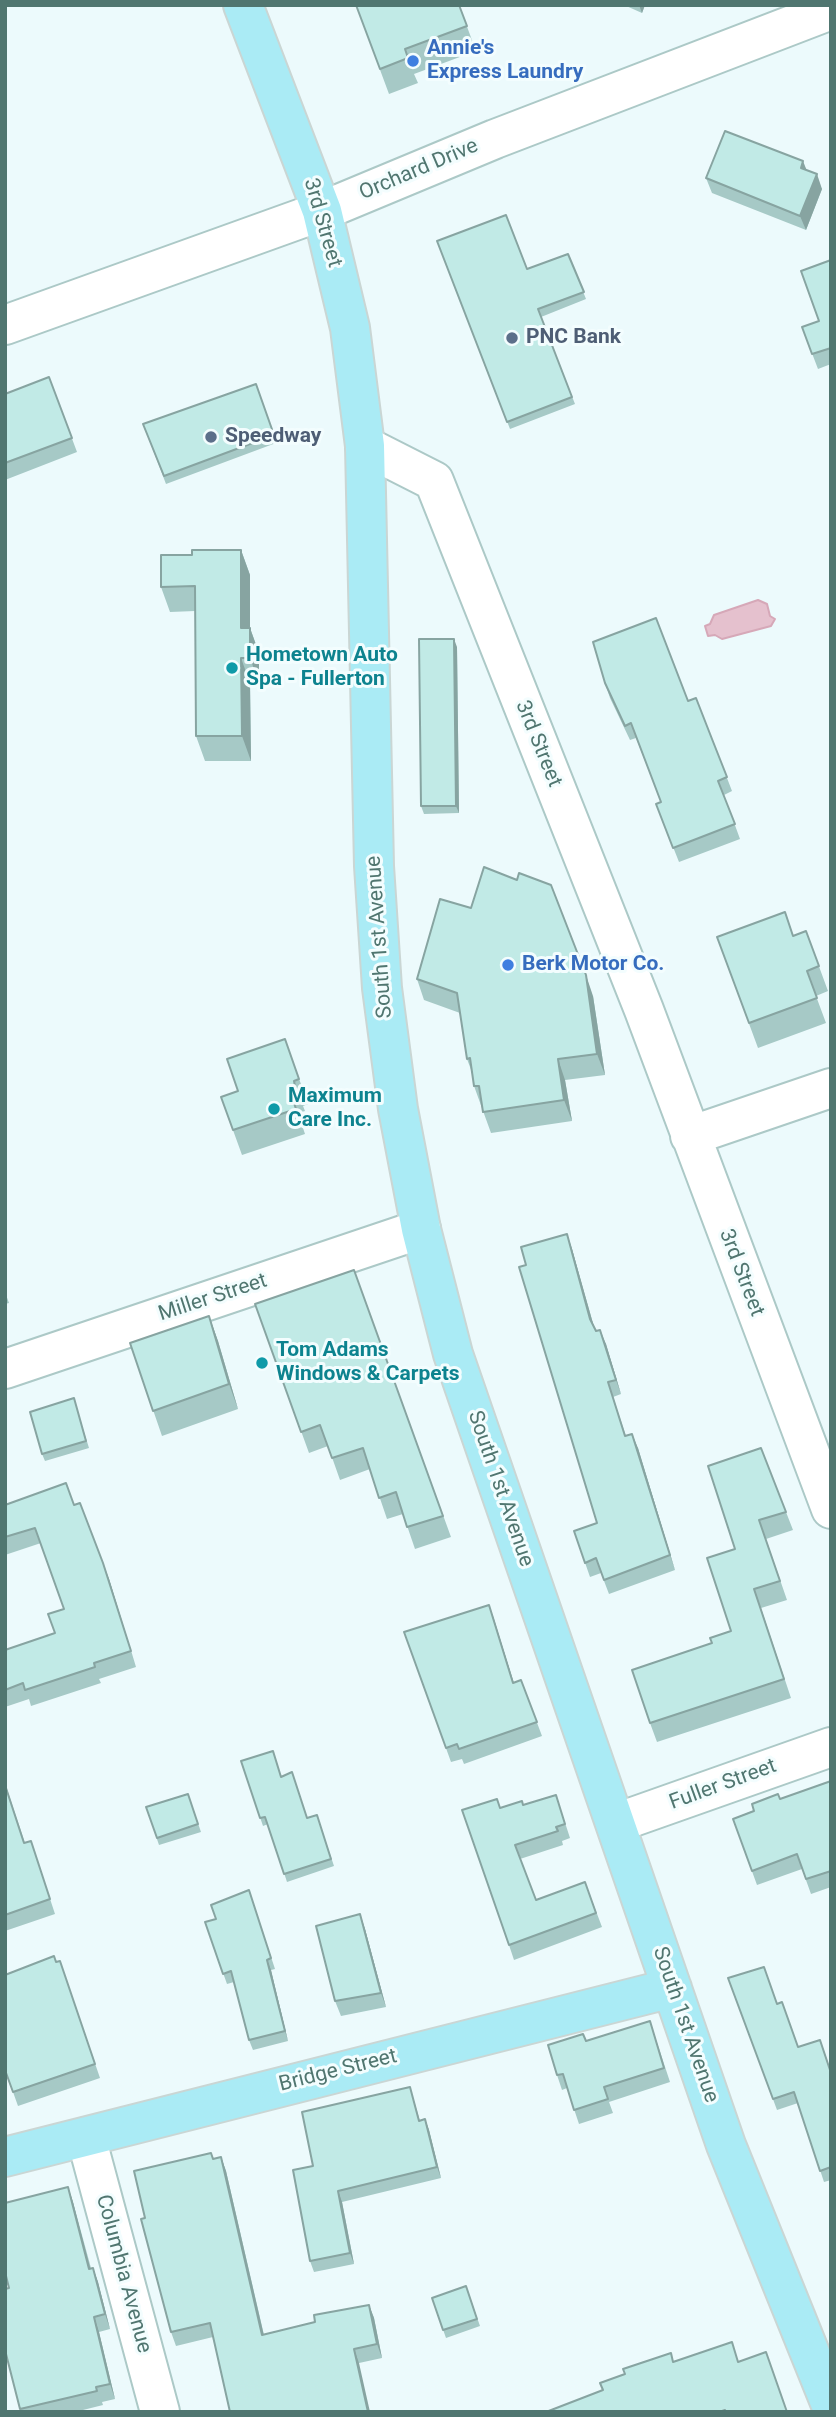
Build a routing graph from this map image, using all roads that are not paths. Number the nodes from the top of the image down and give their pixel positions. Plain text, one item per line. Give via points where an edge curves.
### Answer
1 (243, 5) edge
2 (831, 10) edge
3 (322, 211) junction
4 (5, 325) edge
5 (365, 446) junction
6 (831, 1088) edge
7 (690, 1136) junction
8 (421, 1229) junction
9 (5, 1369) edge
10 (831, 1509) edge
11 (831, 1747) edge
12 (616, 1824) junction
13 (672, 1987) junction
14 (86, 2137) junction
15 (5, 2157) edge
16 (831, 2405) edge
17 (160, 2412) edge

1 - 3 main road, 3rd Street
2 - 3 street, Orchard Drive
3 - 4 street, Orchard Drive
3 - 5 main road, 3rd Street via 350,328
5 - 7 street, 3rd Street via 434,481
5 - 8 main road, South 1st Avenue via 374,866 382,988 398,1109
6 - 7 street
7 - 10 street, 3rd Street
8 - 9 street, Miller Street
8 - 12 main road, South 1st Avenue via 453,1354
11 - 12 street, Fuller Street
12 - 13 main road, South 1st Avenue
13 - 14 main road, Bridge Street
13 - 16 main road, South 1st Avenue via 726,2145
14 - 15 main road, Bridge Street
14 - 17 street, Columbia Avenue

